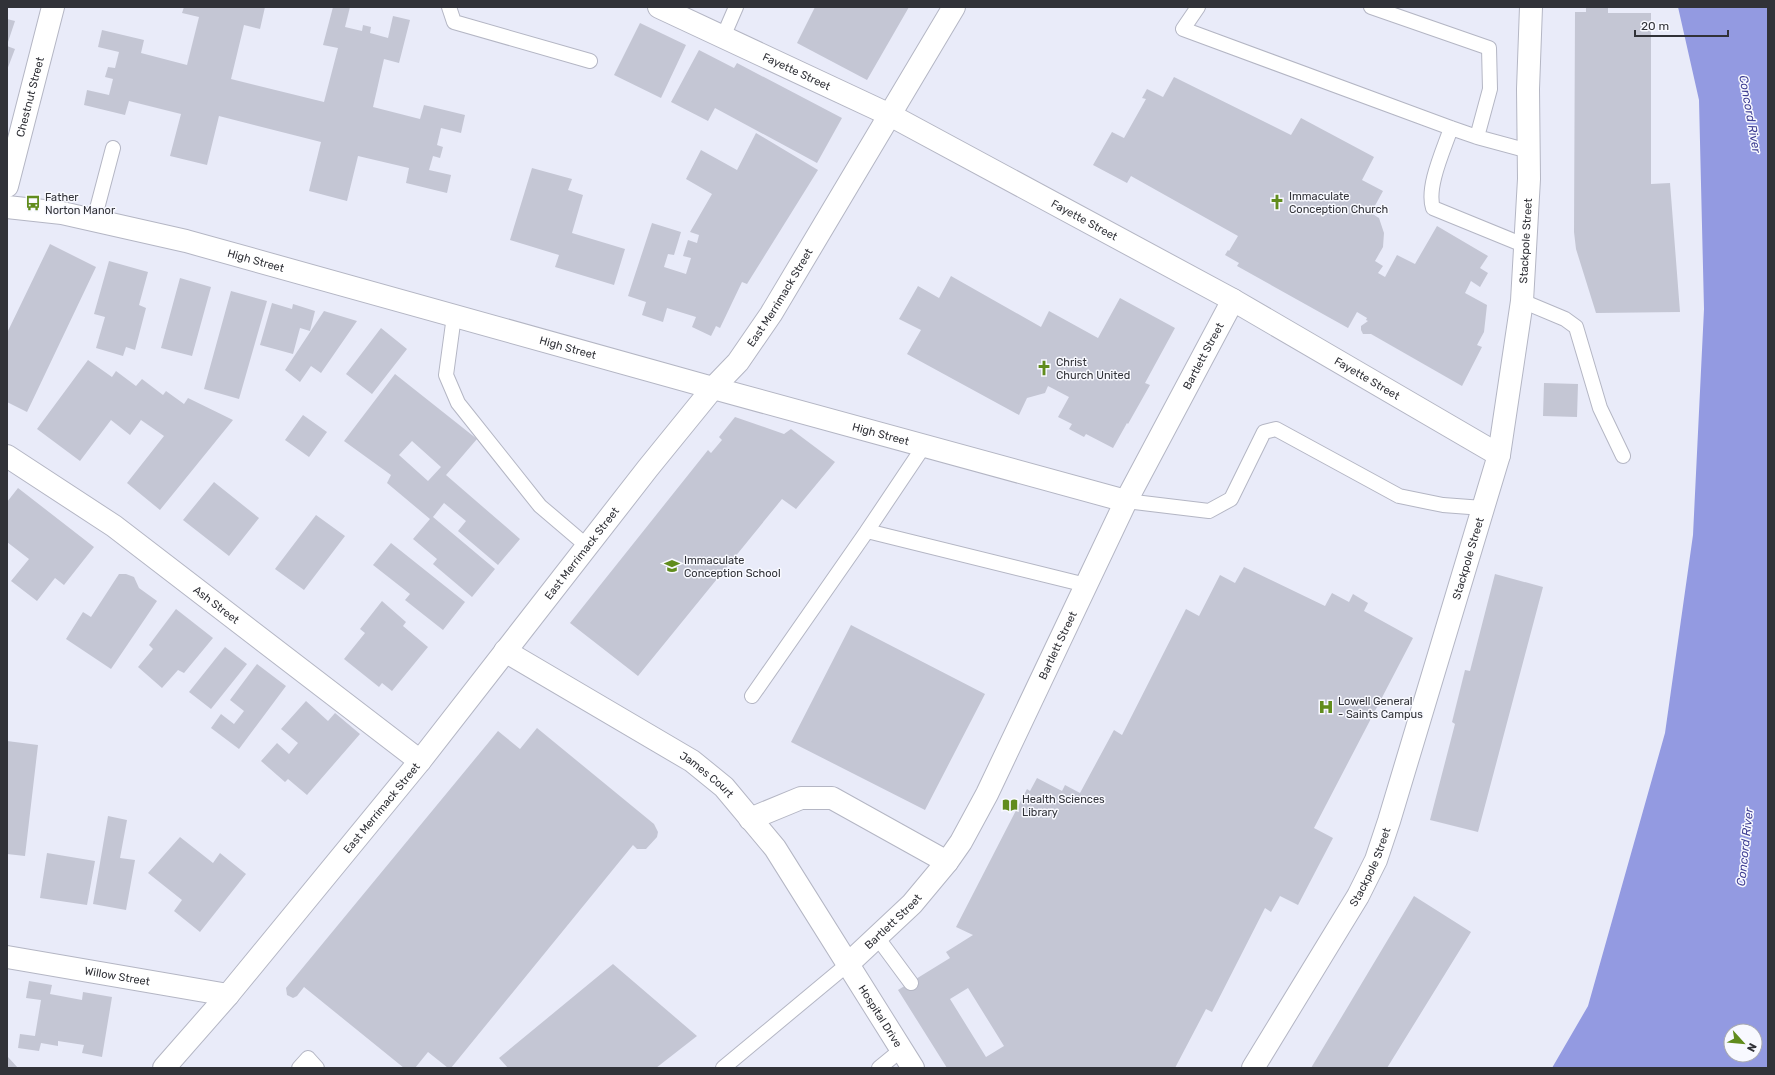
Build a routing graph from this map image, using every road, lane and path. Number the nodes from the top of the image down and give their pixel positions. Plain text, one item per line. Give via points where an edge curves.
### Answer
1 (53, 7) edge
2 (449, 7) edge
3 (659, 7) edge
4 (736, 7) edge
5 (954, 7) edge
6 (1198, 7) edge
7 (1371, 7) edge
8 (1531, 7) edge
9 (723, 37) junction
10 (590, 61) dead end
11 (890, 115) junction
12 (1451, 128) junction
13 (1477, 136) junction
14 (114, 148) dead end
15 (1529, 151) junction
16 (7, 186) edge
17 (7, 207) edge
18 (94, 220) junction
19 (1526, 246) junction
20 (1233, 300) junction
21 (1522, 301) junction
22 (454, 316) junction
23 (713, 388) junction
24 (924, 446) junction
25 (1499, 455) junction
26 (7, 456) edge
27 (1623, 456) dead end
28 (1126, 501) junction
29 (1483, 508) junction
30 (867, 531) junction
31 (587, 546) junction
32 (1086, 586) junction
33 (505, 651) junction
34 (752, 696) dead end
35 (420, 761) junction
36 (750, 819) junction
37 (947, 862) junction
38 (877, 936) junction
39 (7, 956) edge
40 (848, 964) junction
41 (911, 983) dead end
42 (228, 995) junction
43 (180, 1049) junction
44 (901, 1050) junction
45 (164, 1068) edge
46 (169, 1068) edge
47 (299, 1068) edge
48 (317, 1068) edge
49 (723, 1068) edge
50 (879, 1068) edge
51 (913, 1068) edge
52 (1253, 1068) edge

1 - 16 street, Chestnut Street
2 - 10 lane via 454,22
3 - 9 street, Fayette Street
4 - 9 lane
5 - 11 street, East Merrimack Street
6 - 12 lane via 1183,29
7 - 13 lane via 1489,48 1490,89
8 - 15 street, Stackpole Street
9 - 11 street, Fayette Street
11 - 20 street, Fayette Street
11 - 23 street, East Merrimack Street via 772,314 738,362
12 - 13 lane
12 - 19 lane via 1433,182 1433,208
13 - 15 lane
14 - 18 lane
15 - 19 street, Stackpole Street
17 - 18 street, High Street via 62,213
18 - 22 street, High Street via 186,241
19 - 21 street, Stackpole Street
20 - 25 street, Fayette Street
20 - 28 street, Bartlett Street
21 - 25 street, Stackpole Street
21 - 27 lane via 1565,318 1576,327 1600,408
22 - 23 street, High Street
22 - 31 lane via 446,375 458,403 540,506
23 - 24 street, High Street
23 - 31 street, East Merrimack Street
24 - 28 street, High Street
24 - 30 lane
25 - 29 street, Stackpole Street
26 - 35 street, Ash Street via 114,526
28 - 29 lane via 1209,511 1231,499 1264,432 1276,429 1399,496 1443,505
28 - 32 street, Bartlett Street
29 - 52 street, Stackpole Street via 1376,860 1358,896
30 - 32 lane
30 - 34 lane
31 - 33 street, East Merrimack Street
32 - 37 street, Bartlett Street via 987,794
33 - 35 street, East Merrimack Street
33 - 36 street, James Court via 692,761 724,787
35 - 42 street, East Merrimack Street
36 - 37 street via 801,798 832,798
36 - 40 street, James Court via 775,848
37 - 38 street, Bartlett Street via 912,904
38 - 40 street, Bartlett Street
38 - 41 lane
39 - 42 street, Willow Street
40 - 44 street, Hospital Drive
40 - 49 lane
42 - 43 street, East Merrimack Street
43 - 45 street, East Merrimack Street
43 - 46 street
44 - 50 lane
44 - 51 street, Hospital Drive
47 - 48 lane via 308,1058

